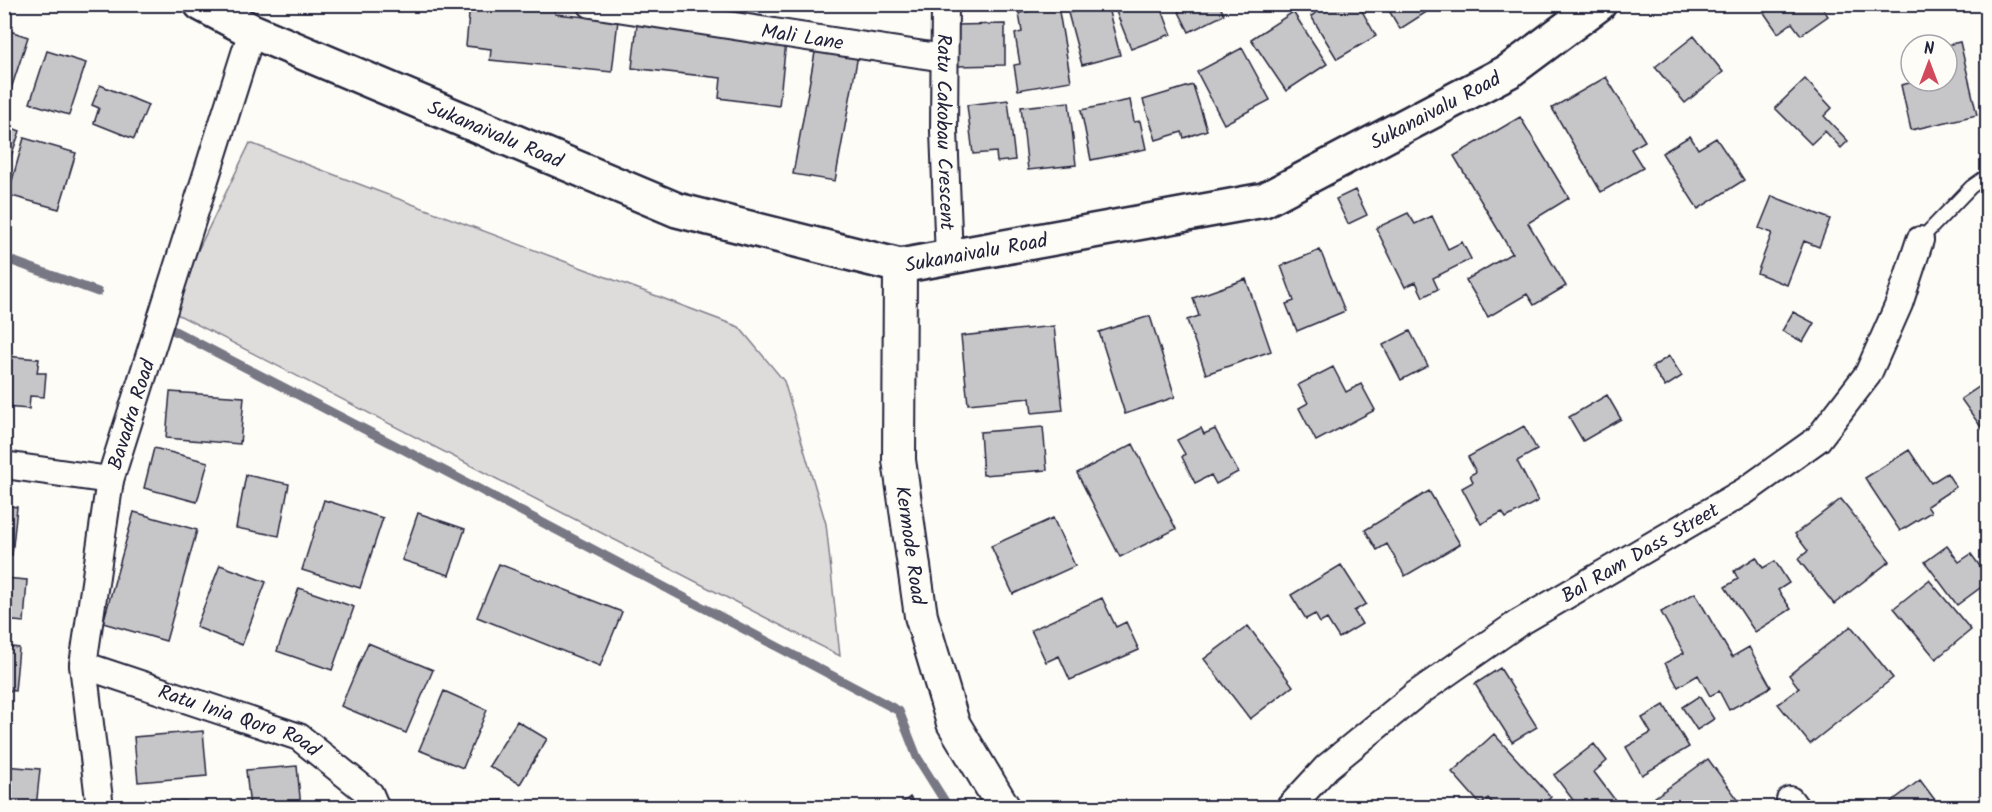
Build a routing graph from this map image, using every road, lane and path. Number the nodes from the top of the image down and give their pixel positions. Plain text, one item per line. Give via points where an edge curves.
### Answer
1 (201, 4) edge
2 (591, 4) edge
3 (945, 4) edge
4 (1599, 4) edge
5 (252, 31) junction
6 (944, 58) junction
7 (1988, 176) edge
8 (1920, 240) joint
9 (949, 258) junction
10 (900, 266) junction
11 (4, 465) edge
12 (110, 480) junction
13 (83, 664) junction
14 (100, 807) edge
15 (376, 807) edge
16 (1004, 807) edge
17 (1289, 807) edge

1 - 5 main road, Sukanaivalu Road
2 - 6 street, Mali Lane
3 - 6 street, Ratu Cakobau Crescent
4 - 9 main road, Sukanaivalu Road via 1509,71 1264,200
5 - 10 main road, Sukanaivalu Road via 677,210
5 - 12 street, Bavadra Road
6 - 9 street, Ratu Cakobau Crescent
7 - 8 lane via 1971,187
8 - 17 street, Bal Ram Dass Street via 1899,304 1868,374 1818,439 1745,491 1516,624 1414,695 1327,767
9 - 10 main road, Sukanaivalu Road
10 - 16 street, Kermode Road via 899,460 921,616 953,723
11 - 12 street
12 - 13 street, Bavadra Road
13 - 14 street, Bavadra Road
13 - 15 street, Ratu Inia Qoro Road via 299,737 370,794

